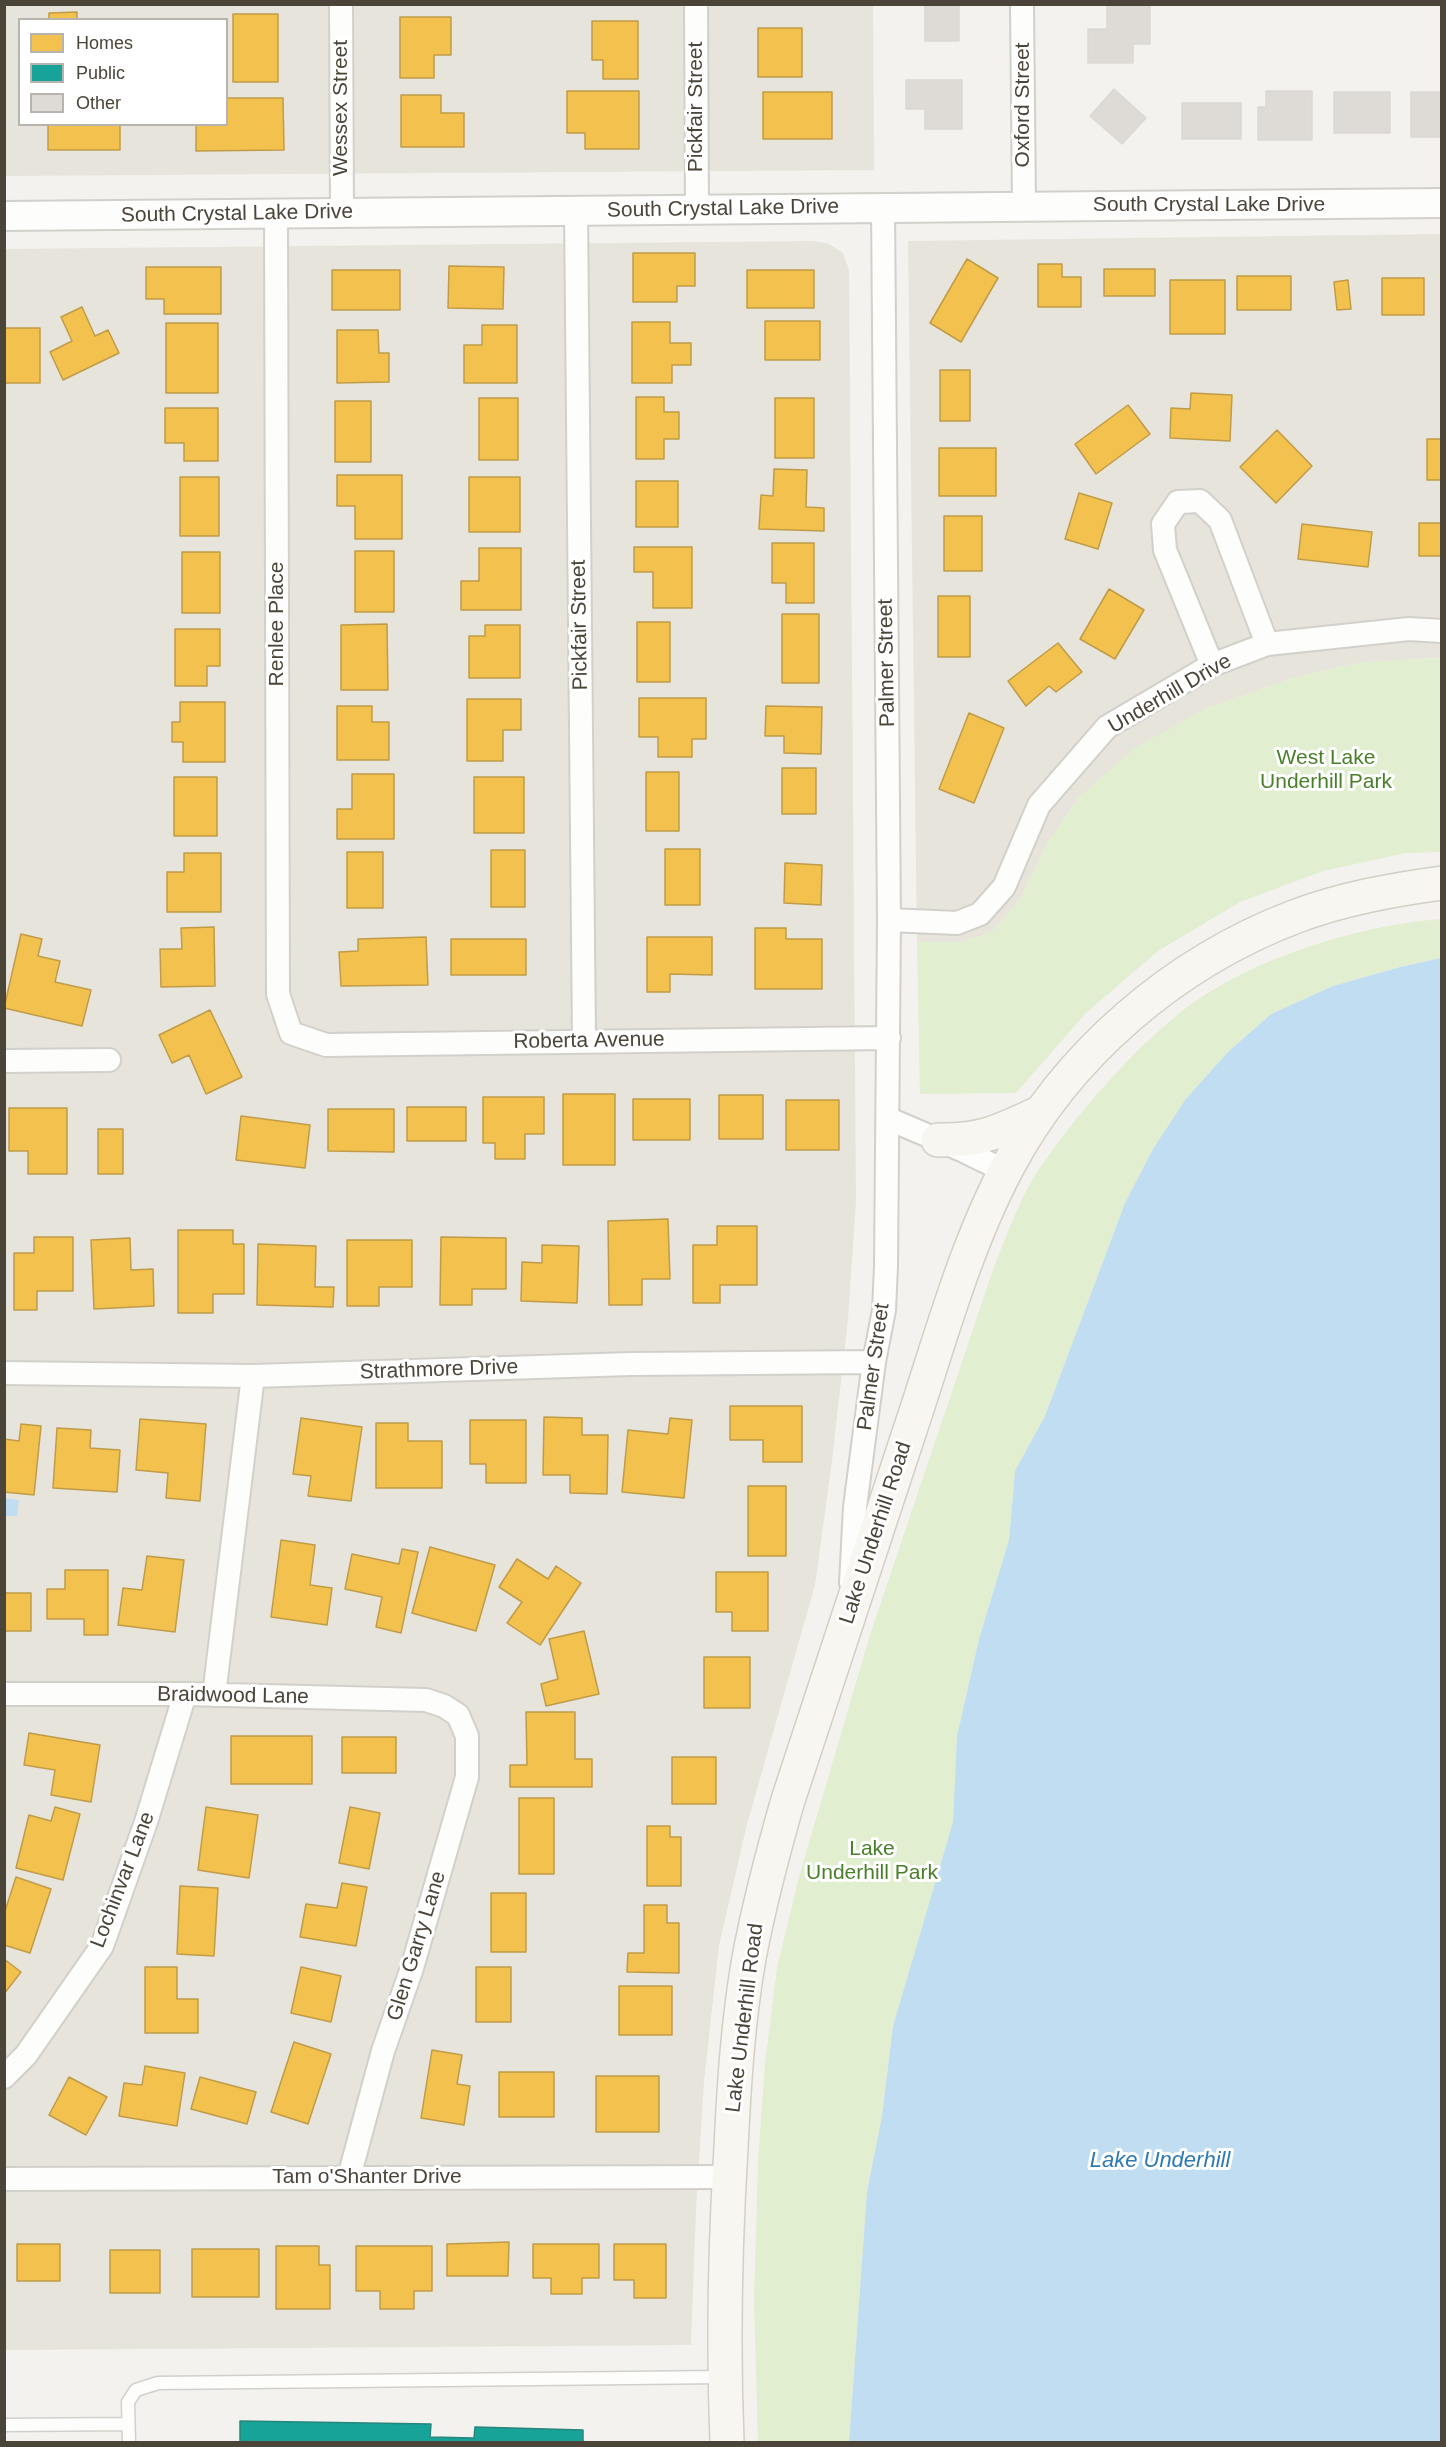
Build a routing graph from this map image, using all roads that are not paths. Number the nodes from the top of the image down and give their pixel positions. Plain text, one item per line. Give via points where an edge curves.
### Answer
1 (340, 4) edge
2 (696, 4) edge
3 (1022, 4) edge
4 (1442, 203) edge
5 (1024, 206) junction
6 (883, 207) junction
7 (576, 210) junction
8 (697, 210) junction
9 (342, 212) junction
10 (276, 213) junction
11 (4, 216) edge
12 (1442, 631) edge
13 (1267, 644) junction
14 (1212, 664) junction
15 (1442, 883) edge
16 (890, 920) junction
17 (291, 1033) joint
18 (889, 1038) junction
19 (584, 1040) junction
20 (109, 1060) dead end
21 (4, 1062) edge
22 (1039, 1113) junction
23 (889, 1119) junction
24 (938, 1140) junction
25 (1005, 1172) junction
26 (874, 1362) junction
27 (4, 1373) edge
28 (253, 1376) junction
29 (850, 1615) junction
30 (4, 1694) edge
31 (185, 1694) junction
32 (213, 1695) junction
33 (458, 1715) joint
34 (4, 2077) edge
35 (349, 2177) junction
36 (729, 2177) junction
37 (4, 2179) edge
38 (724, 2378) junction
39 (128, 2424) junction
40 (4, 2425) edge
41 (129, 2442) edge
42 (727, 2442) edge

1 - 9 street, Wessex Street
2 - 8 street, Pickfair Street
3 - 5 street, Oxford Street
4 - 5 street, South Crystal Lake Drive
5 - 6 street, South Crystal Lake Drive
6 - 8 street, South Crystal Lake Drive
6 - 16 street, Palmer Street
7 - 8 street, South Crystal Lake Drive
7 - 9 street, South Crystal Lake Drive
7 - 19 street, Pickfair Street
9 - 10 street, South Crystal Lake Drive
10 - 11 street, South Crystal Lake Drive
10 - 17 street, Renlee Place via 278,994
12 - 13 street, Underhill Drive via 1409,629
13 - 14 street, Underhill Drive
13 - 14 street via 1220,520 1200,501 1178,502 1163,525 1165,550
14 - 16 street, Underhill Drive via 1107,727 1040,804 1004,887 981,914 957,923
15 - 22 main road, Lake Underhill Road via 1365,896 1292,917 1191,969 1128,1017
16 - 18 street, Palmer Street
17 - 19 street, Roberta Avenue via 326,1045
18 - 19 street, Roberta Avenue
18 - 23 street, Palmer Street
20 - 21 street
22 - 24 main road via 994,1134
22 - 25 main road, Lake Underhill Road
23 - 24 street
23 - 26 street, Palmer Street via 884,1310
24 - 25 street
25 - 29 main road, Lake Underhill Road via 969,1257
26 - 28 street, Strathmore Drive via 631,1364
26 - 29 street, Palmer Street via 855,1507
27 - 28 street, Strathmore Drive
28 - 32 street
29 - 36 main road, Lake Underhill Road via 788,1800 758,1914 743,1996
30 - 31 street, Braidwood Lane
31 - 32 street, Braidwood Lane
31 - 34 street, Lochinvar Lane via 102,1946 26,2055
32 - 33 street, Braidwood Lane via 426,1700
33 - 35 street, Glen Garry Lane via 467,1736 467,1777 412,1968 383,2051
35 - 36 street, Tam o'Shanter Drive
35 - 37 street, Tam o'Shanter Drive
36 - 38 main road, Lake Underhill Road
38 - 39 lane via 158,2383 136,2390 128,2402
38 - 42 main road, Lake Underhill Road
39 - 40 lane
39 - 41 lane

